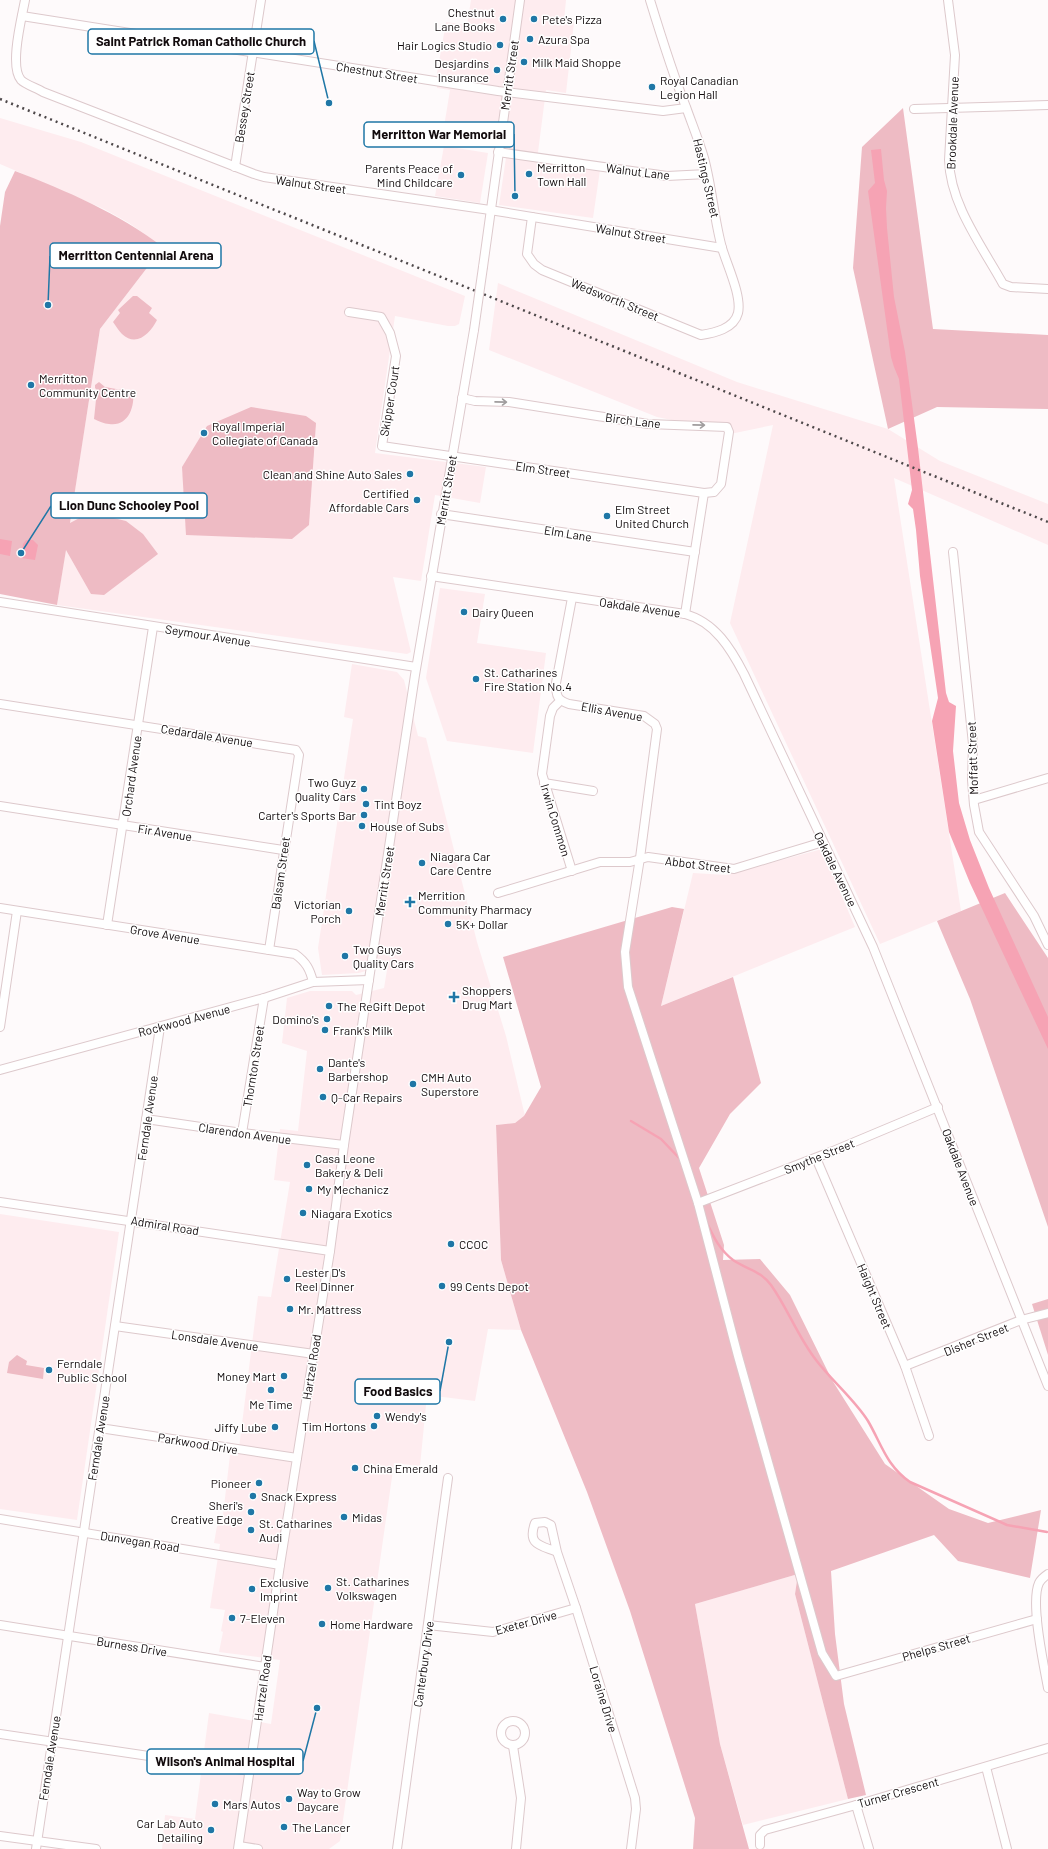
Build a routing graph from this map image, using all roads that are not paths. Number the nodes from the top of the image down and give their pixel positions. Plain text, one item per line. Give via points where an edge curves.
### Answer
1 (25, 0) edge
2 (261, 0) edge
3 (520, 0) edge
4 (650, 0) edge
5 (948, 0) edge
6 (22, 16) junction
7 (253, 52) junction
8 (507, 93) junction
9 (1048, 105) edge
10 (686, 108) junction
11 (951, 108) junction
12 (914, 109) dead end
13 (498, 152) junction
14 (235, 166) junction
15 (707, 174) junction
16 (490, 210) junction
17 (532, 217) junction
18 (722, 248) junction
19 (1048, 289) edge
20 (349, 312) dead end
21 (738, 314) joint
22 (462, 398) junction
23 (382, 446) joint
24 (452, 456) junction
25 (704, 493) junction
26 (441, 514) junction
27 (695, 552) junction
28 (953, 552) dead end
29 (431, 576) junction
30 (572, 598) junction
31 (0, 602) edge
32 (685, 614) junction
33 (153, 627) junction
34 (416, 667) junction
35 (560, 701) junction
36 (0, 704) edge
37 (138, 724) junction
38 (296, 750) joint
39 (1048, 778) edge
40 (544, 784) junction
41 (593, 791) dead end
42 (974, 800) junction
43 (0, 806) edge
44 (124, 825) junction
45 (823, 842) junction
46 (283, 850) junction
47 (640, 858) junction
48 (572, 871) junction
49 (498, 893) dead end
50 (0, 908) edge
51 (17, 911) junction
52 (107, 925) junction
53 (1048, 945) edge
54 (269, 950) junction
55 (369, 980) junction
56 (313, 982) junction
57 (264, 998) junction
58 (0, 1027) edge
59 (160, 1027) junction
60 (0, 1070) edge
61 (938, 1107) junction
62 (146, 1119) junction
63 (242, 1134) junction
64 (344, 1146) junction
65 (816, 1158) junction
66 (0, 1202) edge
67 (698, 1203) junction
68 (132, 1220) junction
69 (330, 1251) junction
70 (1048, 1313) edge
71 (1021, 1320) junction
72 (115, 1326) junction
73 (314, 1354) junction
74 (906, 1366) junction
75 (1048, 1386) edge
76 (100, 1428) junction
77 (930, 1436) dead end
78 (297, 1458) junction
79 (448, 1478) dead end
80 (0, 1519) edge
81 (84, 1532) junction
82 (557, 1552) dead end
83 (280, 1565) junction
84 (1048, 1574) edge
85 (576, 1608) junction
86 (1037, 1619) junction
87 (0, 1625) edge
88 (428, 1625) junction
89 (68, 1636) junction
90 (265, 1667) junction
91 (836, 1676) joint
92 (1048, 1688) edge
93 (0, 1734) edge
94 (52, 1741) junction
95 (513, 1746) dead end
96 (1048, 1748) edge
97 (986, 1767) junction
98 (250, 1771) junction
99 (856, 1805) junction
100 (0, 1836) edge
101 (36, 1845) edge
102 (760, 1845) dead end
103 (238, 1848) edge
104 (96, 1849) edge
105 (258, 1849) edge
106 (397, 1849) edge
107 (516, 1849) edge
108 (631, 1849) edge
109 (869, 1849) edge
110 (1007, 1849) edge

1 - 6 street
2 - 7 street, Bessey Street
3 - 8 street, Merritt Street
4 - 10 street, Hastings Street
5 - 11 street, Brookdale Avenue via 955,55
6 - 7 street, Chestnut Street
6 - 14 street, Walnut Street via 17,46 17,71 21,80 43,92
7 - 8 street, Chestnut Street
7 - 14 street, Bessey Street
8 - 10 street, Chestnut Street via 663,111
8 - 13 street, Merritt Street
9 - 11 street
10 - 15 street, Hastings Street via 705,160
11 - 12 street
11 - 19 street, Brookdale Avenue via 950,175 960,206 1003,284 1011,287
13 - 15 street, Walnut Lane via 667,176
13 - 16 street, Merritt Street
14 - 16 street, Walnut Street via 264,177
15 - 18 street, Hastings Street
16 - 17 street, Walnut Street
16 - 22 street, Merritt Street, bridge
17 - 18 street, Walnut Street
17 - 21 street, Wedsworth Street via 527,254 542,270 701,334 715,333 728,326
18 - 21 street, Hastings Street via 738,298
20 - 23 street, Skipper Court via 381,317 390,333 396,356
22 - 24 street, Merritt Street
22 -> 25 street, Birch Lane via 509,402 648,424 727,427 730,432 721,484 714,492
23 - 24 street, Elm Street
24 - 25 street, Elm Street
24 - 26 street, Merritt Street
25 - 27 street
26 - 27 street, Elm Lane
26 - 29 street, Merritt Street
27 - 32 street
28 - 42 street, Moffatt Street via 973,744
29 - 30 street, Oakdale Avenue
29 - 34 street, Merritt Street
30 - 32 street, Oakdale Avenue
30 - 35 street via 556,683 556,695
31 - 33 street, Seymour Avenue
32 - 45 street, Oakdale Avenue via 700,620 729,646
33 - 34 street, Seymour Avenue
33 - 37 street, Orchard Avenue
34 - 55 street, Merritt Street
35 - 40 street, Irwin Common via 550,716 542,774
35 - 47 street, Ellis Avenue via 644,716 655,724 657,741
36 - 37 street, Cedardale Avenue
37 - 38 street, Cedardale Avenue
37 - 44 street, Orchard Avenue
38 - 46 street, Balsam Street via 298,755
39 - 42 street
40 - 41 street
40 - 48 street, Irwin Common
42 - 53 street, Moffatt Street via 979,832 1034,916
43 - 44 street, Fir Avenue
44 - 46 street, Fir Avenue
44 - 52 street, Orchard Avenue
45 - 47 street, Abbot Street via 734,869
45 - 61 street, Oakdale Avenue via 873,947
46 - 54 street, Balsam Street
47 - 48 street, Abbot Street via 630,862 600,862
47 - 67 street, Ellis Avenue via 625,952 628,988
48 - 49 street, Abbot Street
50 - 51 street, Grove Avenue
51 - 52 street, Grove Avenue
51 - 58 street
52 - 54 street, Grove Avenue
54 - 56 street, Grove Avenue via 300,957 310,971
55 - 56 street, Rockwood Avenue
55 - 64 street, Hartzel Road
56 - 57 street, Rockwood Avenue
57 - 59 street, Rockwood Avenue
57 - 63 street, Thornton Street
59 - 60 street, Rockwood Avenue
59 - 62 street, Ferndale Avenue
61 - 65 street, Smythe Street
61 - 71 street, Oakdale Avenue
62 - 63 street, Clarendon Avenue
62 - 68 street, Ferndale Avenue
63 - 64 street, Clarendon Avenue
64 - 69 street, Hartzel Road
65 - 67 street, Smythe Street
65 - 74 street, Haight Street
66 - 68 street, Admiral Road
67 - 91 street, Ellis Avenue via 793,1554 822,1652 830,1670
68 - 69 street, Admiral Road
68 - 72 street, Ferndale Avenue
69 - 73 street, Hartzel Road
70 - 71 street, Disher Street
71 - 74 street, Disher Street
71 - 75 street, Oakdale Avenue
72 - 73 street, Lonsdale Avenue
72 - 76 street, Ferndale Avenue
73 - 78 street, Hartzel Road
74 - 77 street, Haight Street
76 - 78 street, Parkwood Drive
76 - 81 street, Ferndale Avenue
78 - 83 street, Hartzel Road
79 - 88 street, Canterbury Drive
80 - 81 street, Dunvegan Road
81 - 83 street, Dunvegan Road
81 - 89 street, Ferndale Avenue
82 - 85 street, Loraine Drive
83 - 90 street, Hartzel Road
84 - 86 street via 1039,1583
85 - 88 street, Exeter Drive via 493,1632
85 - 108 street, Loraine Drive via 635,1798
86 - 91 street, Phelps Street
86 - 92 street
87 - 89 street, Burness Drive
88 - 106 street, Canterbury Drive
89 - 90 street, Burness Drive
89 - 94 street, Ferndale Avenue
90 - 98 street, Hartzel Road
93 - 94 street
94 - 98 street
94 - 101 street, Ferndale Avenue
95 - 107 street via 521,1798
96 - 97 street, Turner Crescent
97 - 99 street, Turner Crescent
97 - 110 street
98 - 103 street, Hartzel Road
99 - 102 street, Turner Crescent via 765,1830 760,1835
99 - 109 street
100 - 101 street
101 - 104 street
103 - 105 street

